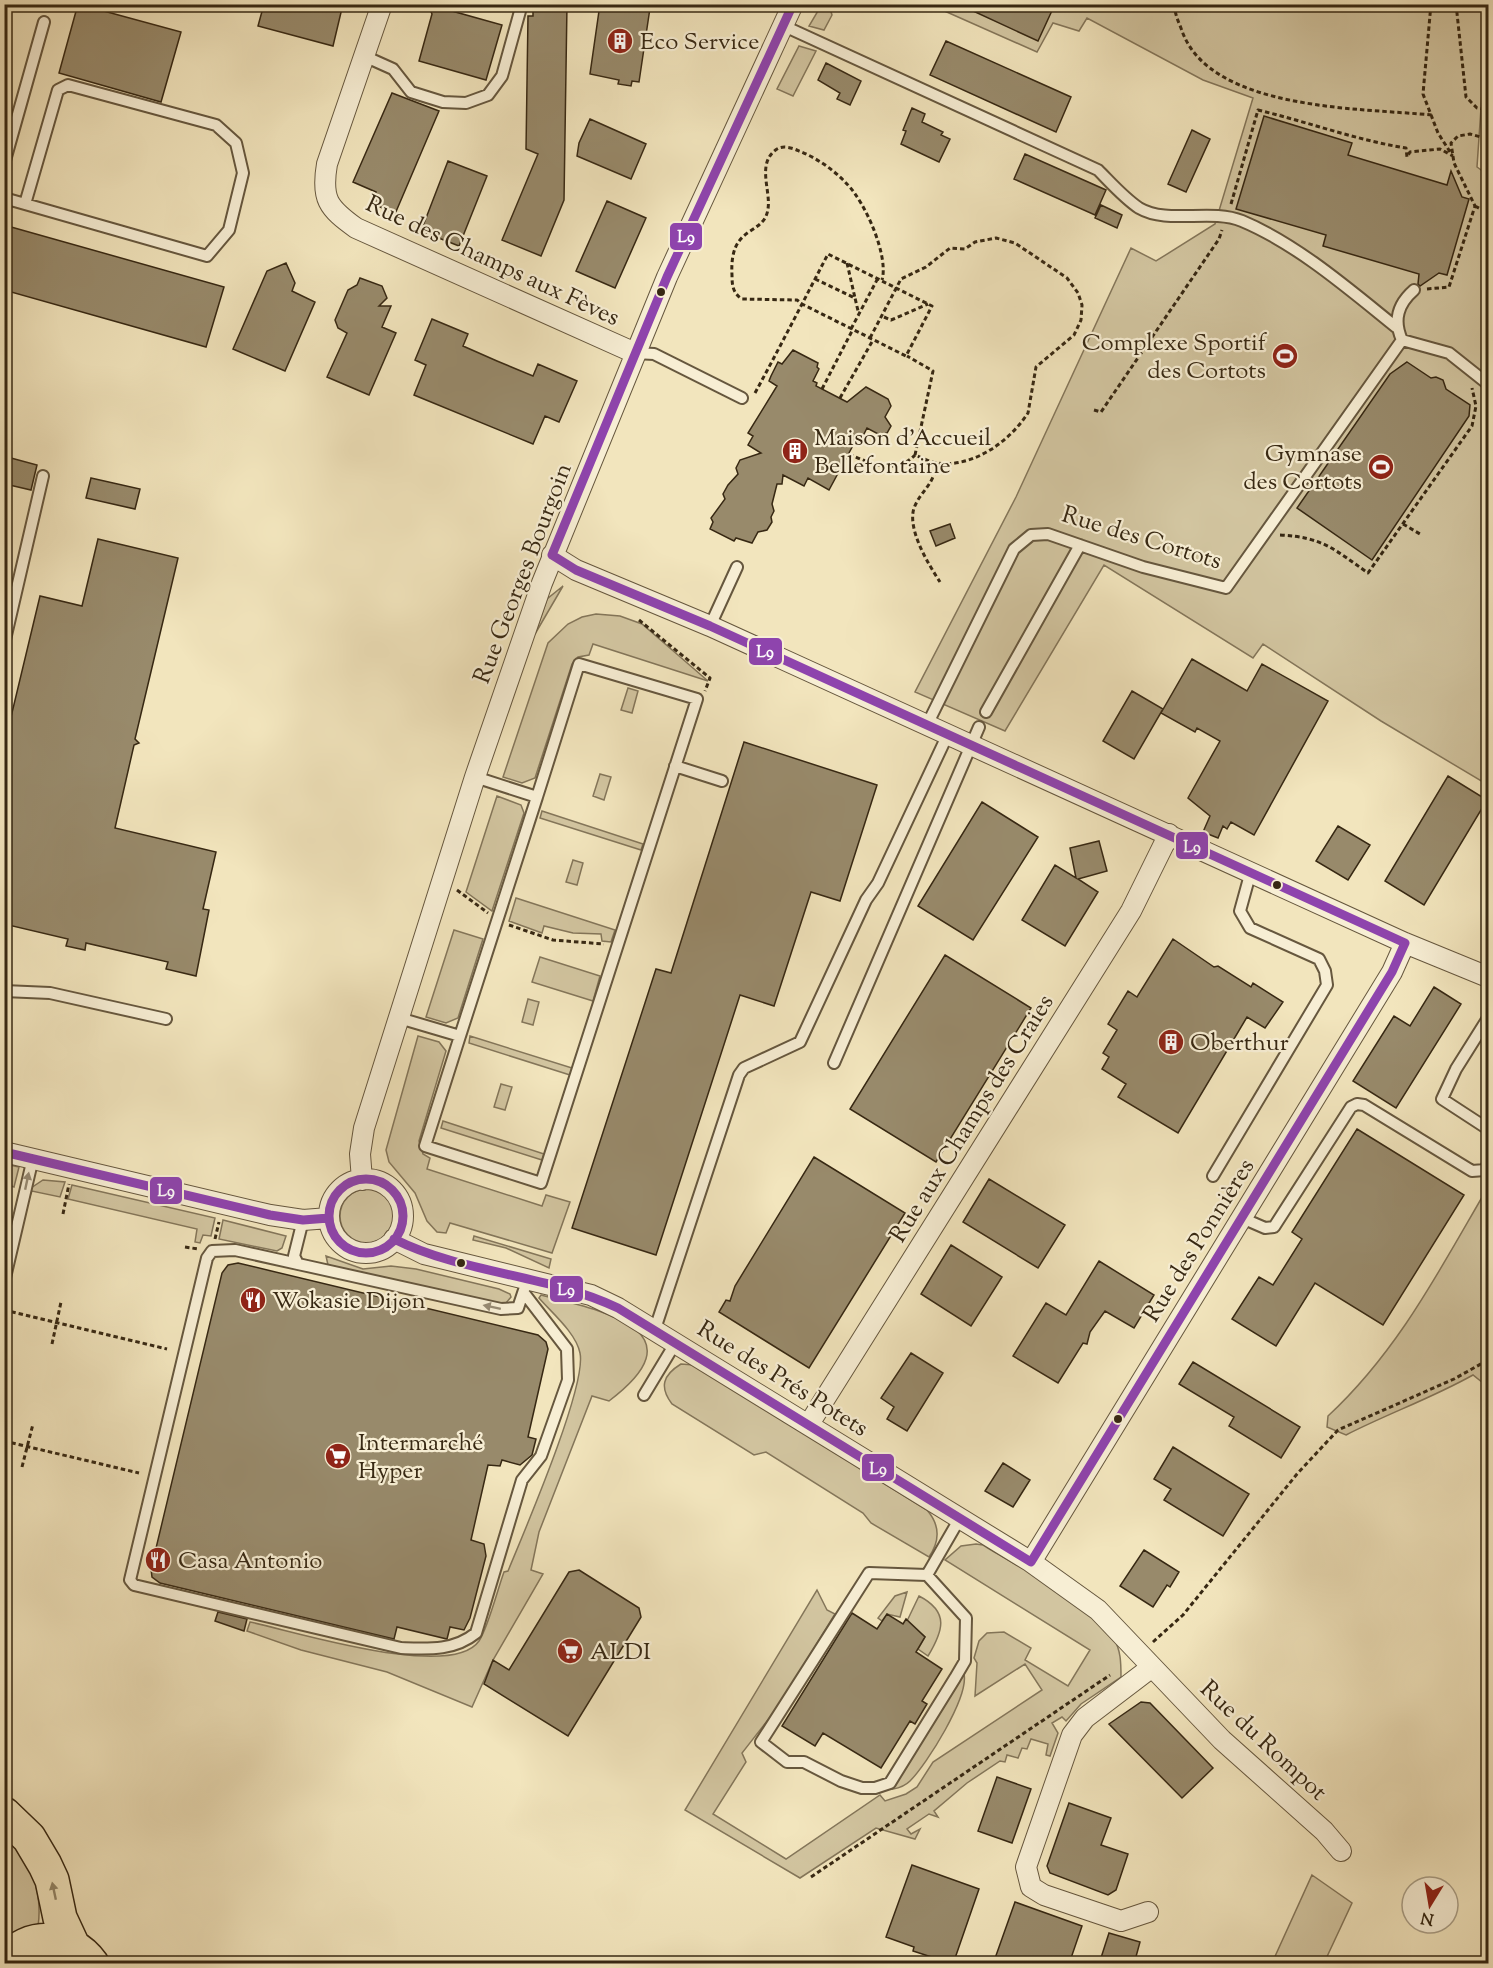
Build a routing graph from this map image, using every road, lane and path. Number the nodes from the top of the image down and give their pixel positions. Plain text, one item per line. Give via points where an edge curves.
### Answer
1 (382, 4) edge
2 (522, 4) edge
3 (793, 4) edge
4 (1175, 4) edge
5 (1431, 4) edge
6 (1456, 4) edge
7 (44, 22) dead end
8 (784, 26) junction
9 (364, 56) junction
10 (1488, 110) edge
11 (1432, 115) junction
12 (1488, 138) edge
13 (1453, 156) junction
14 (4, 164) edge
15 (4, 198) edge
16 (25, 204) junction
17 (1475, 206) junction
18 (1488, 213) edge
19 (1227, 218) junction
20 (847, 263) junction
21 (815, 279) junction
22 (880, 279) junction
23 (898, 288) junction
24 (1414, 290) joint
25 (855, 298) junction
26 (802, 304) junction
27 (928, 304) junction
28 (859, 315) junction
29 (884, 316) junction
30 (1396, 327) junction
31 (852, 329) junction
32 (872, 339) junction
33 (1402, 340) junction
34 (635, 353) junction
35 (906, 356) junction
36 (1463, 364) junction
37 (1488, 384) edge
38 (822, 389) dead end
39 (741, 398) joint
40 (840, 398) dead end
41 (1094, 410) dead end
42 (849, 454) dead end
43 (915, 455) junction
44 (937, 463) junction
45 (43, 476) dead end
46 (1403, 524) junction
47 (1420, 534) dead end
48 (1263, 535) junction
49 (1080, 545) junction
50 (552, 555) junction
51 (737, 567) dead end
52 (940, 582) dead end
53 (639, 620) dead end
54 (710, 626) junction
55 (4, 644) edge
56 (697, 699) junction
57 (986, 712) dead end
58 (927, 725) junction
59 (948, 734) junction
60 (976, 736) junction
61 (675, 766) junction
62 (475, 777) junction
63 (722, 781) dead end
64 (537, 796) junction
65 (1169, 834) junction
66 (1251, 871) junction
67 (442, 883) junction
68 (498, 918) junction
69 (1405, 943) junction
70 (618, 945) junction
71 (1488, 977) edge
72 (4, 991) edge
73 (399, 1018) junction
74 (1488, 1018) edge
75 (166, 1019) dead end
76 (460, 1036) junction
77 (834, 1063) dead end
78 (1488, 1129) edge
79 (4, 1152) edge
80 (33, 1158) junction
81 (1488, 1164) edge
82 (1213, 1176) dead end
83 (70, 1179) dead end
84 (362, 1180) junction
85 (63, 1214) dead end
86 (329, 1218) junction
87 (1242, 1218) junction
88 (303, 1220) junction
89 (394, 1239) junction
90 (298, 1264) junction
91 (4, 1282) edge
92 (525, 1286) junction
93 (61, 1302) dead end
94 (4, 1310) edge
95 (57, 1323) junction
96 (655, 1329) junction
97 (676, 1342) junction
98 (52, 1344) dead end
99 (167, 1349) dead end
100 (1488, 1360) edge
101 (644, 1395) dead end
102 (33, 1424) dead end
103 (809, 1424) junction
104 (4, 1441) edge
105 (27, 1446) junction
106 (22, 1467) dead end
107 (139, 1473) dead end
108 (960, 1518) junction
109 (1031, 1562) junction
110 (927, 1575) junction
111 (1145, 1660) junction
112 (4, 1814) edge
113 (1341, 1851) dead end
114 (811, 1877) dead end
115 (1148, 1912) dead end
116 (83, 1955) edge
117 (5, 1960) edge

1 - 9 street, Rue des Champs aux Fèves
2 - 9 lane via 502,76 488,95 466,104 411,92 393,69
3 - 8 street, Rue Georges Bourgoin
4 - 11 path via 1187,45 1203,62 1240,87 1274,98
5 - 11 path via 1424,93
6 - 10 path via 1466,97 1477,108
7 - 14 lane
8 - 19 lane via 1098,170 1140,209 1157,214
8 - 34 street, Rue Georges Bourgoin
9 - 34 street, Rue des Champs aux Fèves via 327,164 323,186 331,210 356,228
11 - 13 path
12 - 13 path via 1458,136 1451,143
13 - 17 path
13 - 19 path via 1440,149 1410,152 1407,157 1406,148 1369,143 1258,110
15 - 16 lane
16 - 16 lane via 207,256 229,230 243,173 236,143 216,125 68,85 58,90
17 - 18 path
17 - 24 path via 1449,287
19 - 30 lane via 1242,221 1316,263
19 - 41 path via 1219,239 1161,327 1101,412
20 - 21 path via 828,254
20 - 22 path
20 - 25 path
21 - 25 path
21 - 26 path
22 - 23 path
22 - 26 path via 884,262 876,237 849,186 813,156 780,147 770,158 764,179 768,213 761,223 743,234 733,252 733,291 742,298
22 - 28 path
23 - 27 path
23 - 29 path
23 - 44 path via 901,279 926,267 945,251 965,249 975,242 996,238 1015,243 1067,278 1082,304 1082,320 1074,335 1036,367 1024,420 981,455 954,463
24 - 30 lane via 1403,300
25 - 28 path
26 - 31 path
26 - 39 path via 750,402
27 - 29 path via 891,320
27 - 35 path via 932,306
28 - 31 path
29 - 32 path
30 - 33 lane
31 - 32 path
31 - 38 path
32 - 35 path
32 - 40 path
33 - 36 lane via 1449,353
33 - 48 lane, Rue des Cortots
34 - 39 lane via 654,354
34 - 50 street, Rue Georges Bourgoin
35 - 43 path via 933,371
36 - 37 lane
36 - 46 path via 1476,406 1472,426
42 - 43 path via 888,466 899,466
43 - 44 path
44 - 52 path via 934,480 913,515 920,547
45 - 55 lane
46 - 47 path
46 - 48 path via 1368,573 1322,541 1304,536
48 - 49 lane, Rue des Cortots via 1226,588 1143,567
49 - 57 lane
49 - 58 lane, Rue des Cortots via 1048,534 1031,535 1014,549
50 - 54 street via 576,570
50 - 62 street, Rue Georges Bourgoin
51 - 54 lane
53 - 56 path via 710,678 703,697
54 - 58 street
56 - 61 lane
56 - 64 lane via 579,664
58 - 59 street
59 - 60 street
59 - 96 lane via 801,1042 744,1068 739,1075
60 - 65 street
60 - 77 lane
61 - 63 lane
61 - 70 lane
62 - 64 lane
62 - 67 street, Rue Georges Bourgoin
64 - 68 lane
65 - 66 street
65 - 103 street, Rue aux Champs des Craies via 1131,911
66 - 69 street
66 - 82 lane via 1240,911 1250,928 1319,959 1327,985
67 - 68 path
67 - 73 street, Rue Georges Bourgoin
68 - 70 path via 553,940
68 - 76 lane
69 - 71 street
69 - 87 street, Rue des Ponnières via 1392,972
70 - 76 lane via 541,1183 425,1146
72 - 75 lane via 50,993
73 - 76 lane
73 - 84 street, Rue Georges Bourgoin via 364,1128
74 - 78 lane via 1442,1099
79 - 80 street
80 - 88 street
91 -> 80 lane
81 - 87 lane via 1485,1170 1472,1171 1357,1104 1351,1107 1274,1227 1265,1228
83 - 85 path
84 - 86 street via 339,1191 331,1203
84 - 89 street via 383,1184 398,1199 402,1220
86 - 88 street
86 - 89 street via 338,1240 357,1252 380,1250
87 - 109 street, Rue des Ponnières
88 - 90 lane via 294,1256
89 - 92 street, Rue des Prés Potets via 424,1254
92 -> 90 lane via 518,1308 501,1309
90 - 92 lane via 235,1250 212,1251 207,1258 130,1580 134,1585 401,1648 435,1649 464,1643 476,1633 522,1480 541,1456 568,1380 567,1349
92 - 96 street, Rue des Prés Potets via 591,1295
93 - 95 path
94 - 95 path
95 - 98 path
95 - 99 path
96 - 97 street, Rue des Prés Potets
97 - 101 lane
97 - 103 street, Rue des Prés Potets
100 - 111 path via 1338,1430 1297,1474
102 - 105 path
103 - 108 street, Rue des Prés Potets
104 - 105 path
105 - 106 path
105 - 107 path
108 - 109 street, Rue des Prés Potets
108 - 110 lane
109 - 111 street, Rue des Prés Potets via 1098,1610
110 - 110 lane via 966,1617 964,1661 890,1783 862,1788 804,1762 787,1762 763,1746 761,1742 869,1573
111 - 113 street, Rue du Rompot via 1222,1740 1324,1831
111 - 114 path
111 - 115 street via 1072,1735 1026,1867 1031,1887 1044,1895 1121,1922
116 -> 112 highway via 60,1918 45,1865 29,1838
116 - 117 highway via 59,1941 37,1940

